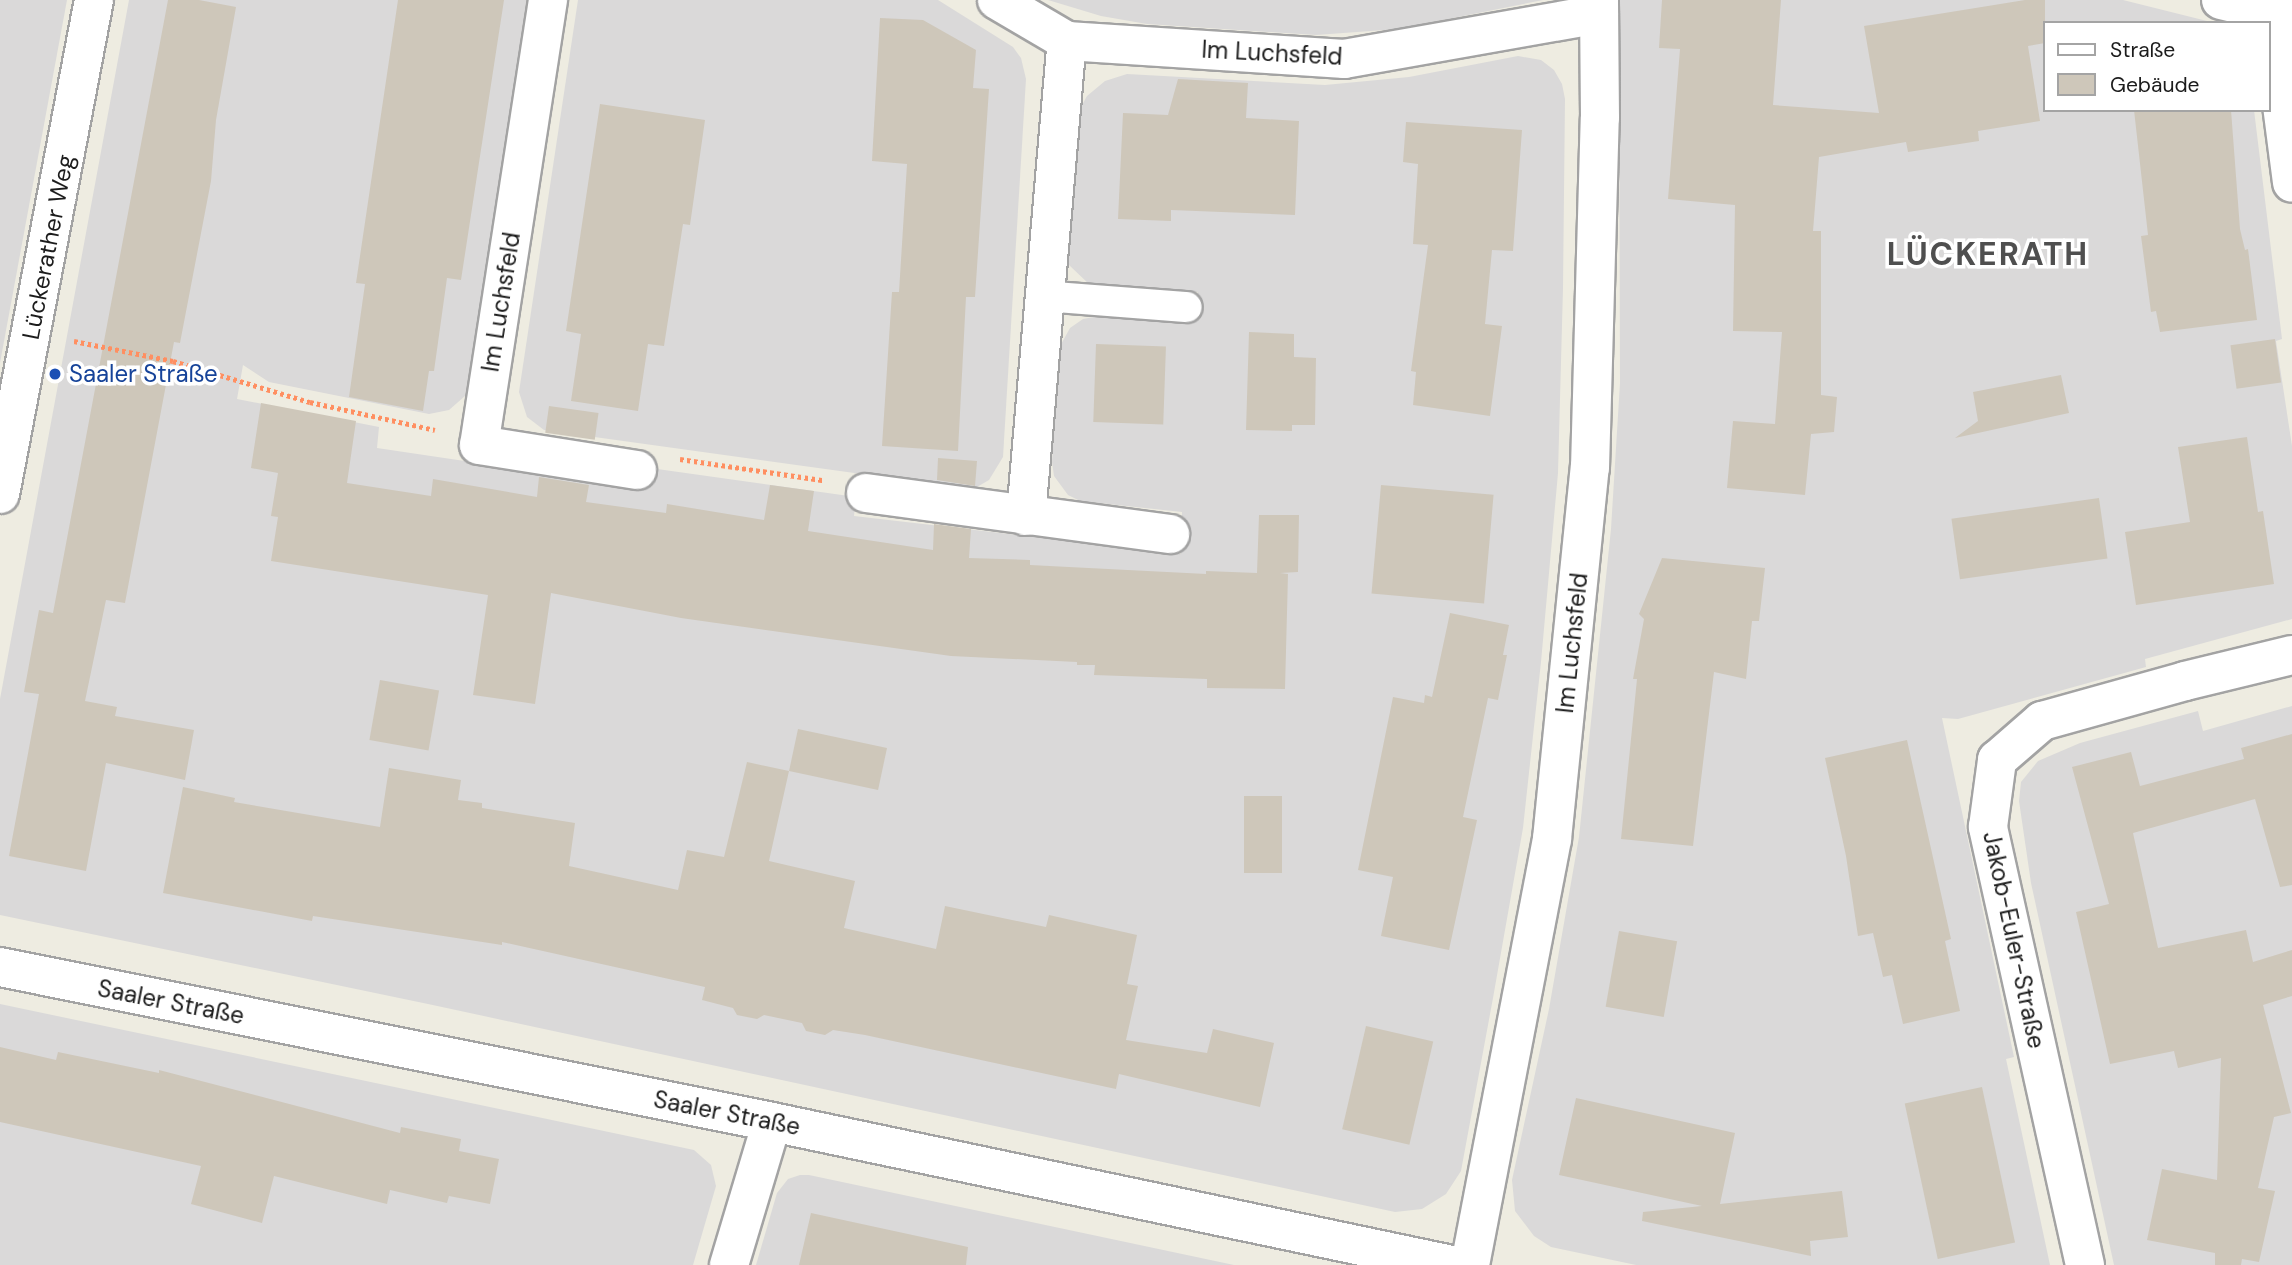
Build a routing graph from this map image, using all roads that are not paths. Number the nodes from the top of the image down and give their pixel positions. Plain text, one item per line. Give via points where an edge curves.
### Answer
1 (94, 0) edge
2 (548, 0) edge
3 (997, 0) edge
4 (2221, 0) edge
5 (1599, 7) edge
6 (2281, 15) edge
7 (1067, 41) junction
8 (2292, 183) edge
9 (1043, 296) junction
10 (1187, 307) dead end
11 (637, 470) road end
12 (866, 493) road end
13 (0, 494) edge
14 (1026, 516) junction
15 (1170, 534) dead end
16 (2292, 655) edge
17 (0, 967) edge
18 (772, 1122) junction
19 (729, 1265) edge
20 (1452, 1265) edge
21 (1470, 1265) edge
22 (2085, 1265) edge

1 - 13 street, Lückerather Weg
2 - 11 street, Im Luchsfeld via 479,445
3 - 7 street, Im Luchsfeld
4 - 6 street
5 - 7 street, Im Luchsfeld via 1344,59
5 - 21 street, Im Luchsfeld via 1588,496 1552,839
6 - 8 street
7 - 9 street
9 - 10 lane
9 - 14 street
12 - 14 street
14 - 15 street
16 - 22 street, Jakob-Euler-Straße via 2042,721 1997,760 1988,827
17 - 18 street, Saaler Straße
18 - 19 street
18 - 20 street, Saaler Straße

